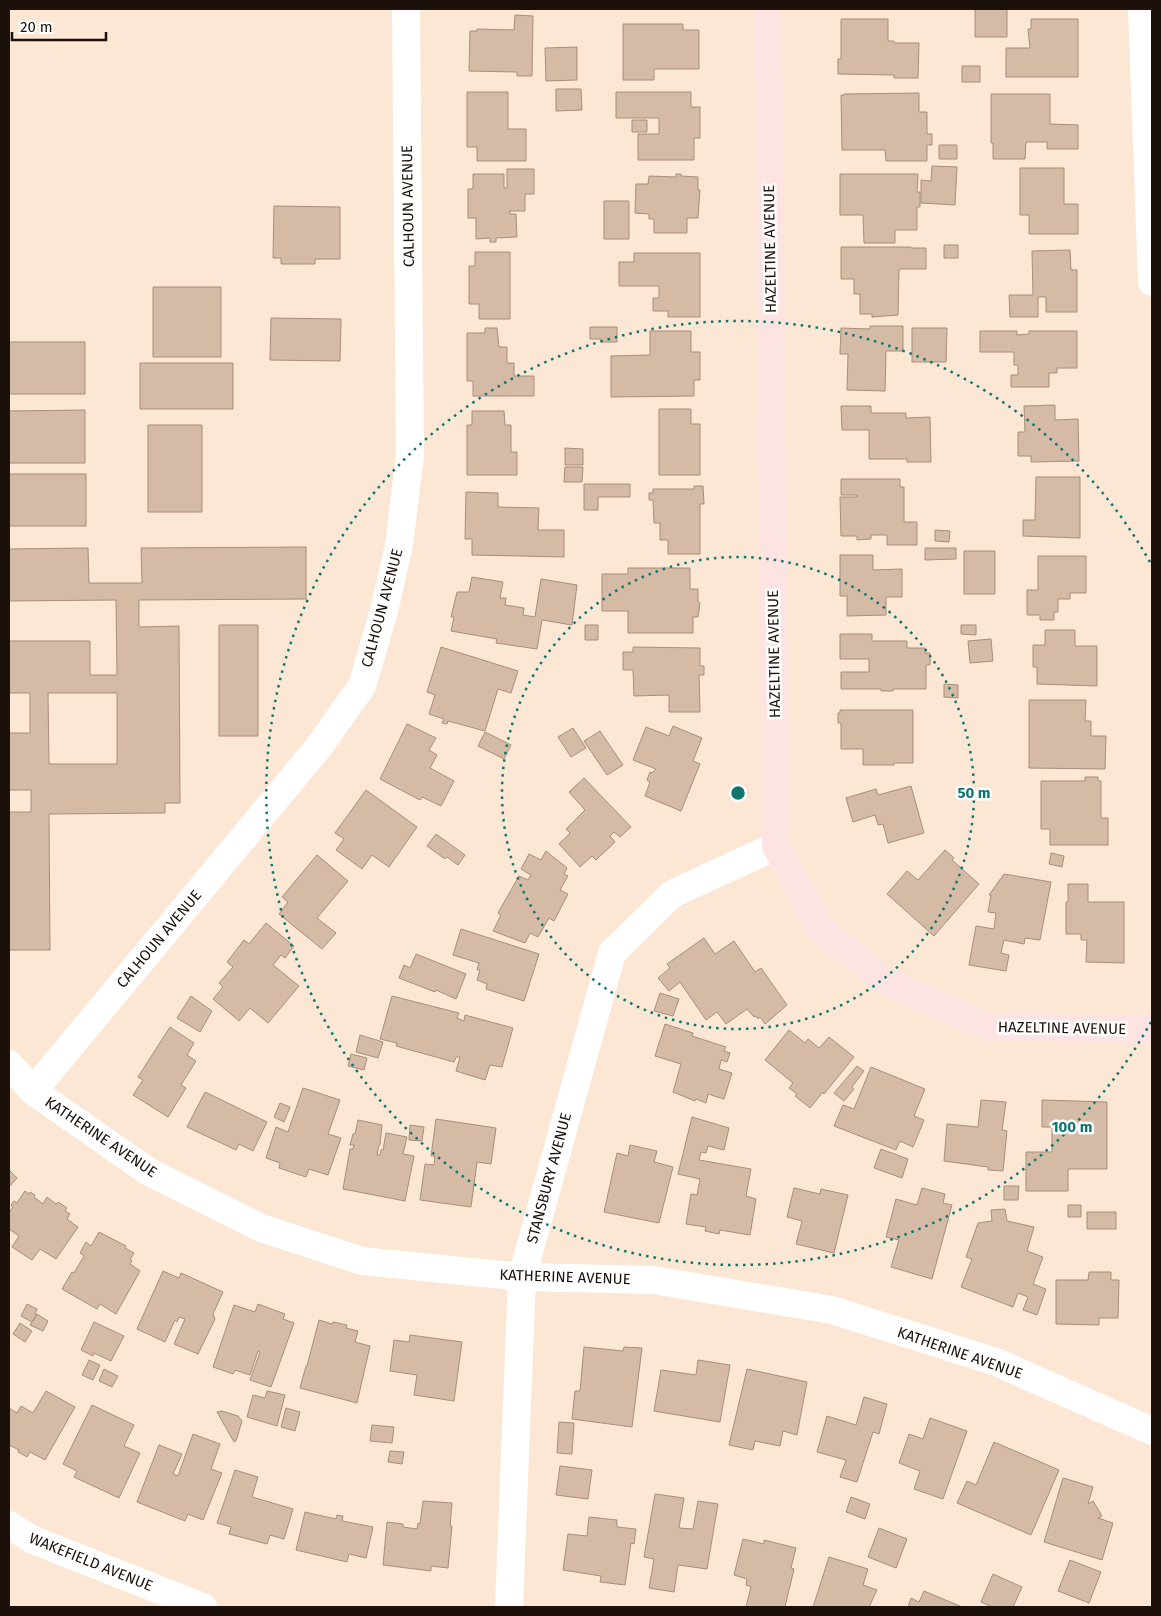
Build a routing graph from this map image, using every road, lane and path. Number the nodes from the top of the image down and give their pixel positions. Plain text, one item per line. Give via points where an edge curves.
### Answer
1 (406, 9) edge
2 (768, 9) edge
3 (1142, 9) edge
4 (1152, 282) edge
5 (776, 846) junction
6 (1152, 1030) edge
7 (9, 1064) edge
8 (34, 1091) junction
9 (522, 1276) junction
10 (1152, 1431) edge
11 (9, 1525) edge
12 (203, 1607) edge
13 (509, 1607) edge

1 - 8 street, CALHOUN AVENUE via 410,455 399,545 362,686 317,749
2 - 5 street, HAZELTINE AVENUE
3 - 4 street
5 - 6 street, HAZELTINE AVENUE via 821,930 885,981 989,1027
5 - 9 street, STANSBURY AVENUE via 672,894 612,953
7 - 8 street, KATHERINE AVENUE
8 - 9 street, KATHERINE AVENUE via 149,1172 261,1228 362,1261
9 - 10 street, KATHERINE AVENUE via 653,1280 832,1310 996,1362
9 - 13 street, STANSBURY AVENUE
11 - 12 street, WAKEFIELD AVENUE via 34,1540

